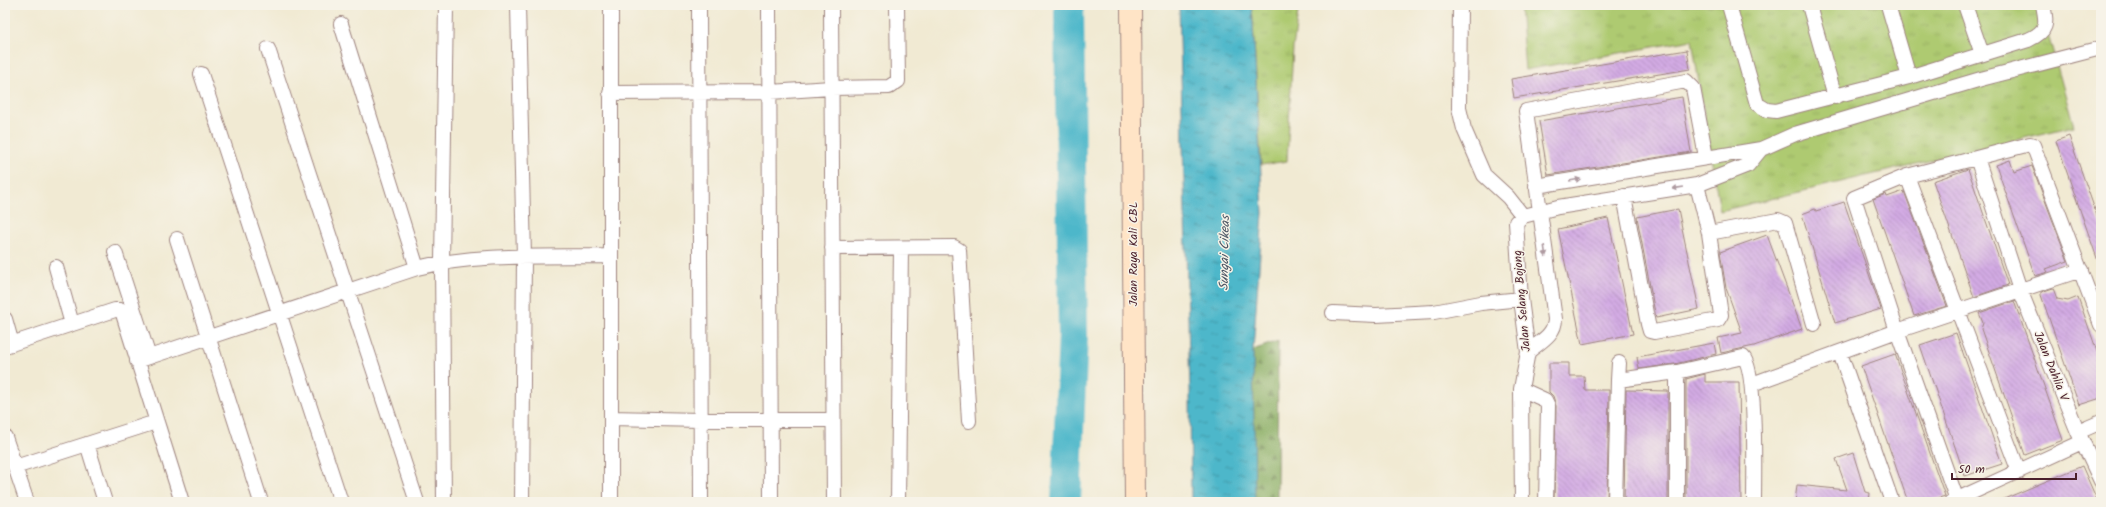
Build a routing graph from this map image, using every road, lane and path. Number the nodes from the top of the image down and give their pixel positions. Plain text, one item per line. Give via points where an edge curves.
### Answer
1 (446, 5) edge
2 (518, 5) edge
3 (611, 5) edge
4 (699, 5) edge
5 (769, 5) edge
6 (831, 5) edge
7 (897, 5) edge
8 (1131, 5) edge
9 (1460, 5) edge
10 (1729, 5) edge
11 (1809, 5) edge
12 (1888, 5) edge
13 (1965, 5) edge
14 (2043, 5) edge
15 (341, 24) dead end
16 (2101, 48) edge
17 (268, 49) dead end
18 (1982, 54) junction
19 (201, 74) dead end
20 (1909, 77) junction
21 (831, 88) junction
22 (699, 92) junction
23 (770, 92) junction
24 (610, 93) junction
25 (1835, 97) junction
26 (1761, 149) junction
27 (1720, 155) junction
28 (1706, 157) junction
29 (1977, 158) junction
30 (1720, 176) junction
31 (1907, 176) junction
32 (1697, 185) junction
33 (1536, 189) junction
34 (1624, 196) junction
35 (1539, 209) junction
36 (1523, 216) junction
37 (1709, 233) junction
38 (177, 239) dead end
39 (832, 248) junction
40 (901, 248) junction
41 (115, 252) dead end
42 (611, 256) junction
43 (524, 258) junction
44 (442, 262) junction
45 (56, 267) dead end
46 (417, 268) junction
47 (2081, 270) junction
48 (2020, 290) junction
49 (348, 292) junction
50 (1521, 299) junction
51 (1957, 311) junction
52 (279, 314) junction
53 (1333, 314) dead end
54 (5, 319) edge
55 (72, 324) junction
56 (1814, 324) dead end
57 (2101, 325) edge
58 (1897, 331) junction
59 (209, 337) junction
60 (9, 345) edge
61 (1528, 352) junction
62 (1840, 353) junction
63 (143, 359) junction
64 (1619, 363) dead end
65 (1677, 372) junction
66 (1618, 380) junction
67 (1752, 384) junction
68 (1521, 389) junction
69 (611, 418) junction
70 (770, 419) junction
71 (700, 420) junction
72 (832, 420) junction
73 (969, 421) dead end
74 (156, 422) junction
75 (2101, 422) edge
76 (5, 437) edge
77 (2080, 437) junction
78 (87, 444) junction
79 (15, 467) junction
80 (2019, 472) junction
81 (2101, 481) edge
82 (1954, 501) edge
83 (26, 502) edge
84 (105, 502) edge
85 (182, 502) edge
86 (261, 502) edge
87 (341, 502) edge
88 (417, 502) edge
89 (444, 502) edge
90 (522, 502) edge
91 (611, 502) edge
92 (701, 502) edge
93 (771, 502) edge
94 (834, 502) edge
95 (898, 502) edge
96 (1135, 502) edge
97 (1522, 502) edge
98 (1546, 502) edge
99 (1615, 502) edge
100 (1677, 502) edge
101 (1754, 502) edge
102 (1892, 502) edge

1 - 44 street
2 - 43 street
3 - 24 street
4 - 22 street
5 - 23 street
6 - 21 street
7 - 21 street via 897,83 889,88
8 - 96 main road, Jalan Raya Kali CBL
9 - 36 street via 1459,108 1464,129 1484,175 1508,197
10 - 25 street via 1752,87 1761,107 1776,111
11 - 25 street
12 - 20 street
13 - 18 street
14 - 18 street via 2046,21 2044,30 2038,36
15 - 46 street
16 - 26 street via 1795,134
17 - 49 street
18 - 20 street
19 - 52 street
20 - 25 street
21 - 23 street
21 - 39 street
22 - 23 street
22 - 24 street
22 - 71 street
23 - 70 street
24 - 42 street
26 - 27 street
26 - 30 street via 1748,165
27 - 28 street
27 - 30 street via 1726,165
33 -> 28 street
28 - 33 street via 1693,88 1686,81 1526,111
29 - 31 street
29 - 47 street via 2033,145
29 - 48 street, Jalan Dahlia V
30 - 32 street
31 - 51 street
31 - 58 street via 1856,196 1853,200
32 -> 34 street
32 - 37 street
33 - 35 street
34 - 35 street
34 - 37 street via 1650,331 1720,318
35 - 36 street
35 -> 61 street via 1555,327
36 - 50 street, Jalan Selang Bojong via 1515,225
37 - 56 street via 1783,221
38 - 59 street
39 - 40 street
39 - 72 street
40 - 73 street via 956,247 960,253
40 - 95 street
41 - 63 street
42 - 43 street
42 - 69 street
43 - 44 street
43 - 90 street
44 - 46 street
44 - 89 street
45 - 55 street
46 - 49 street
47 - 48 street
47 - 57 street
48 - 51 street
48 - 77 street, Jalan Dahlia V
49 - 52 street
49 - 88 street
50 - 53 street via 1434,312
50 - 61 street, Jalan Selang Bojong
51 - 58 street
51 - 80 street
52 - 59 street
52 - 87 street
54 - 60 street
55 - 60 street
55 - 63 street via 120,310
58 - 62 street
58 - 82 street
59 - 63 street
59 - 86 street
61 - 68 street, Jalan Selang Bojong
62 - 67 street
62 - 102 street
63 - 74 street
64 - 66 street
65 - 66 street
65 - 67 street via 1744,357 1748,363
65 - 100 street
66 - 99 street
67 - 101 street
68 - 97 street, Jalan Selang Bojong
68 - 98 street via 1546,400 1548,406
69 - 71 street
69 - 91 street
70 - 71 street
70 - 72 street
70 - 93 street
71 - 92 street
72 - 94 street
74 - 78 street
74 - 85 street
75 - 77 street
76 - 79 street
77 - 80 street
77 - 81 street, Jalan Dahlia V
78 - 79 street
78 - 84 street
79 - 83 street
80 - 82 street

